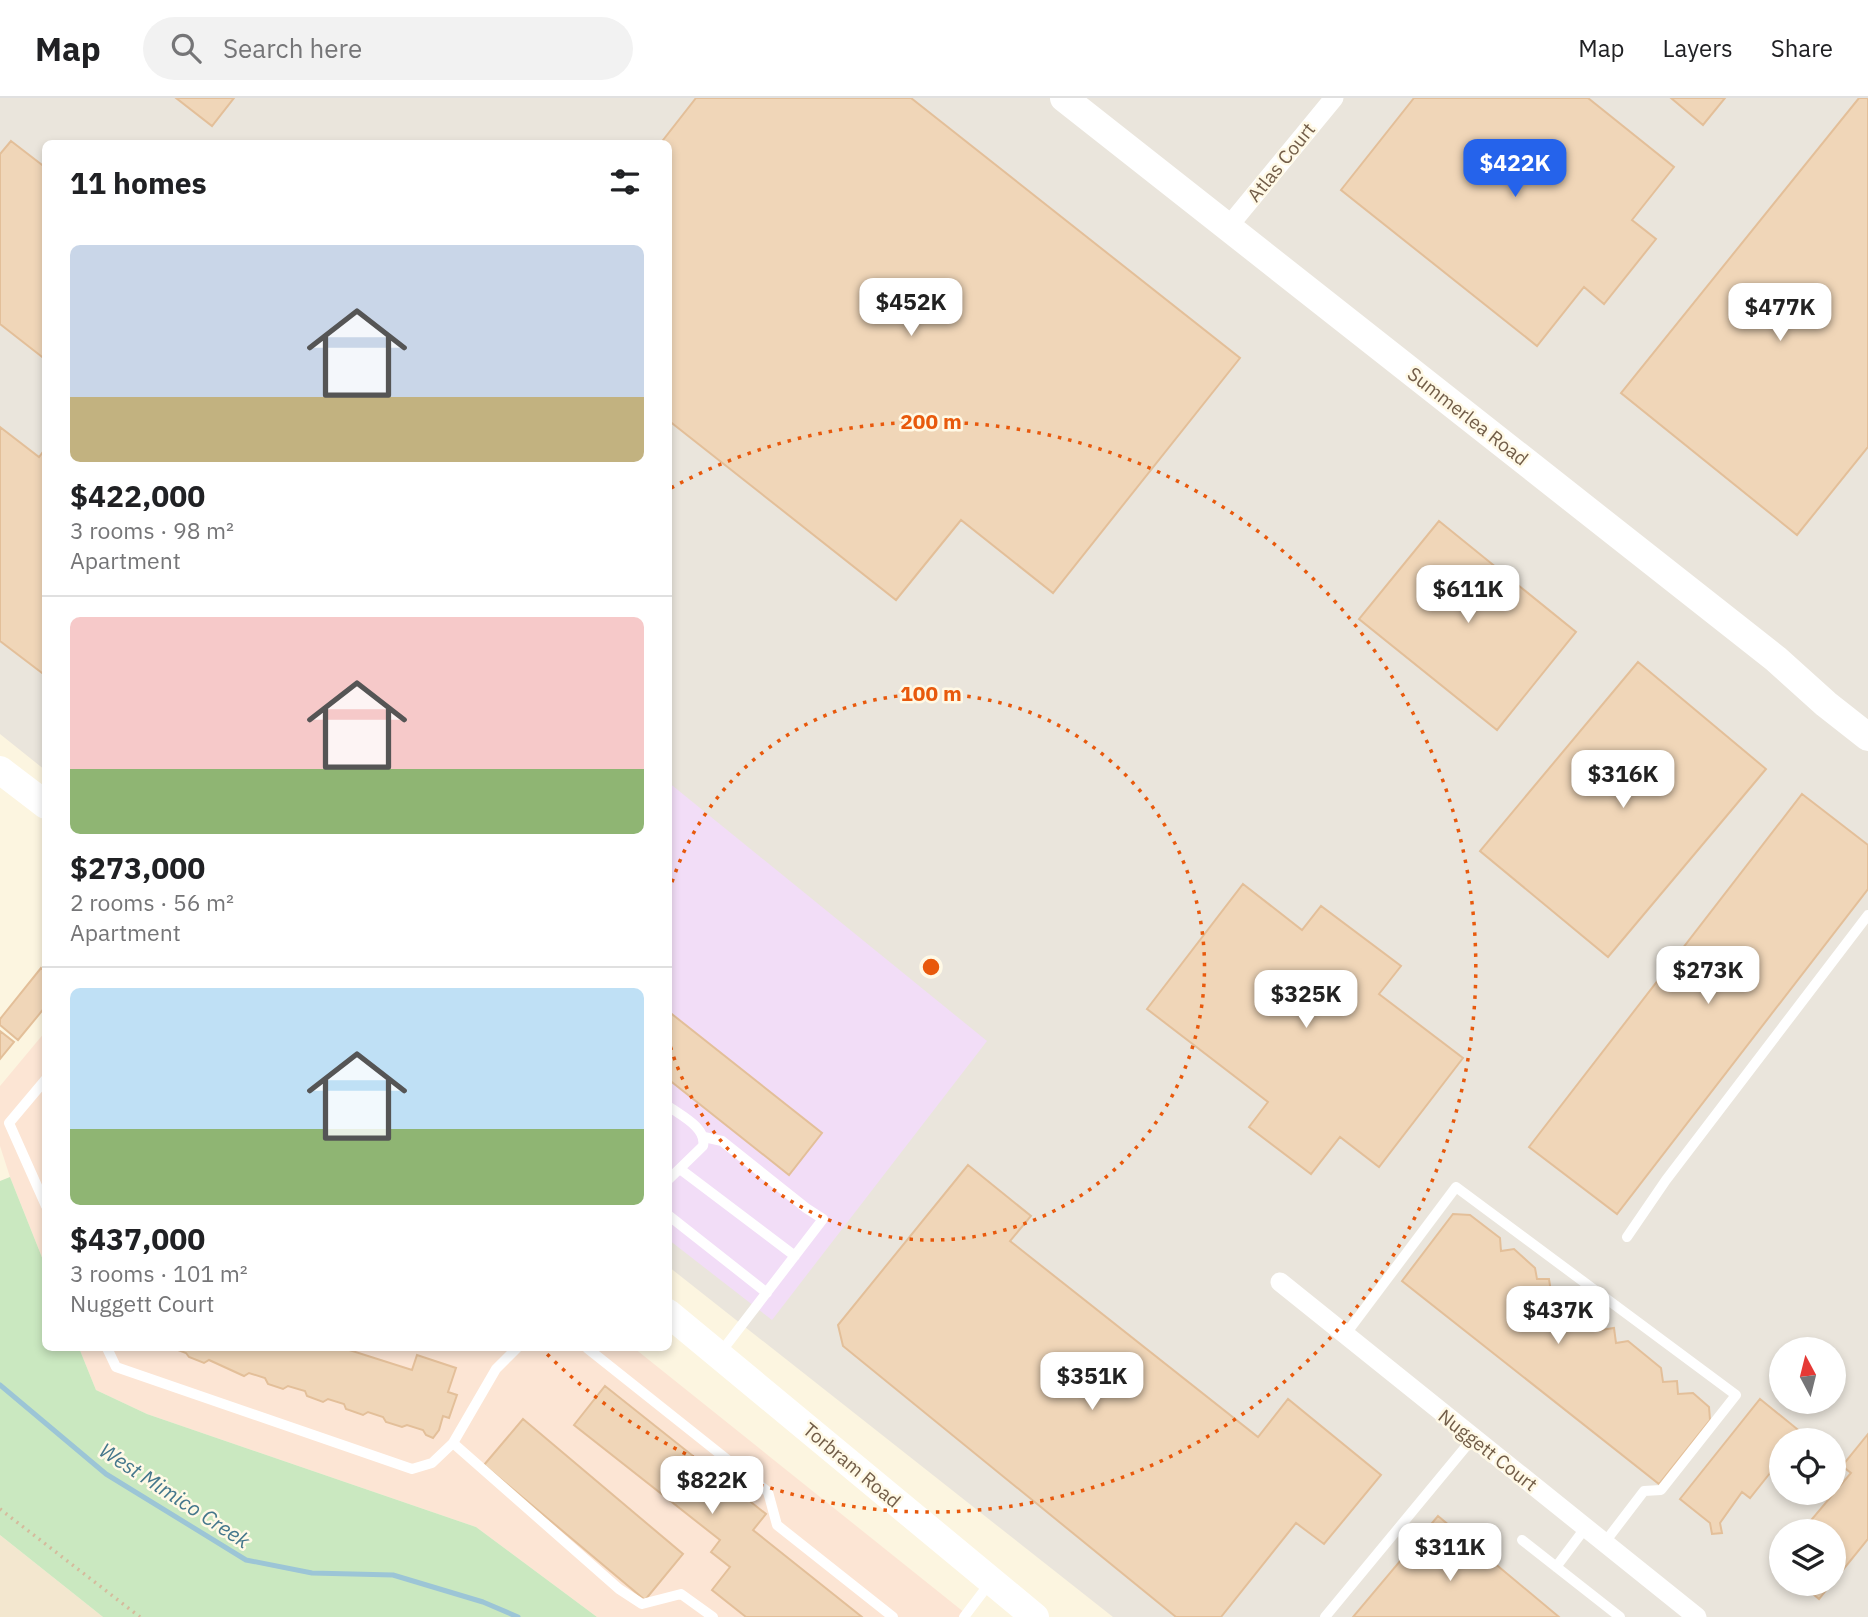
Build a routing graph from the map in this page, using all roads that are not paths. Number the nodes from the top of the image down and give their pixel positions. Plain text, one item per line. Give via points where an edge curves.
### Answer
1 (1065, 98) edge
2 (1334, 98) edge
3 (1228, 227) junction
4 (1868, 737) edge
5 (0, 770) edge
6 (42, 802) edge
7 (1868, 915) edge
8 (42, 1084) edge
9 (672, 1109) edge
10 (704, 1137) junction
11 (673, 1172) edge
12 (42, 1197) edge
13 (672, 1218) edge
14 (1627, 1237) dead end
15 (795, 1256) junction
16 (1280, 1282) dead end
17 (767, 1293) junction
18 (672, 1316) edge
19 (1345, 1335) junction
20 (108, 1351) edge
21 (514, 1351) edge
22 (591, 1351) edge
23 (719, 1355) junction
24 (1473, 1438) junction
25 (453, 1443) junction
26 (1586, 1527) junction
27 (1522, 1541) dead end
28 (1605, 1542) junction
29 (1556, 1567) junction
30 (991, 1581) junction
31 (713, 1617) edge
32 (893, 1617) edge
33 (964, 1617) edge
34 (1035, 1617) edge
35 (1325, 1617) edge
36 (1620, 1617) edge
37 (1697, 1617) edge

1 - 3 street, Summerlea Road
2 - 3 street, Atlas Court
3 - 4 street, Summerlea Road via 1776,659
5 - 6 street
7 - 14 lane via 1665,1180
8 - 12 lane via 9,1123
9 - 10 lane
10 - 11 lane via 703,1146
10 - 15 lane via 722,1141 823,1219
11 - 15 lane
13 - 17 lane
15 - 17 lane
16 - 19 street, Nuggett Court
17 - 23 lane
18 - 23 street, Torbram Road
19 - 24 street, Nuggett Court
19 - 28 lane via 1456,1187 1736,1395 1661,1490 1644,1491
20 - 25 lane via 116,1367 412,1469 432,1463
21 - 25 lane via 496,1370
22 - 32 lane via 768,1492 777,1525
23 - 30 street, Torbram Road
24 - 26 street, Nuggett Court
24 - 35 lane
25 - 31 lane via 619,1589 642,1604 681,1594
26 - 28 street, Nuggett Court
26 - 29 lane
27 - 29 lane
28 - 37 street, Nuggett Court
29 - 36 lane
30 - 33 lane
30 - 34 street, Torbram Road

